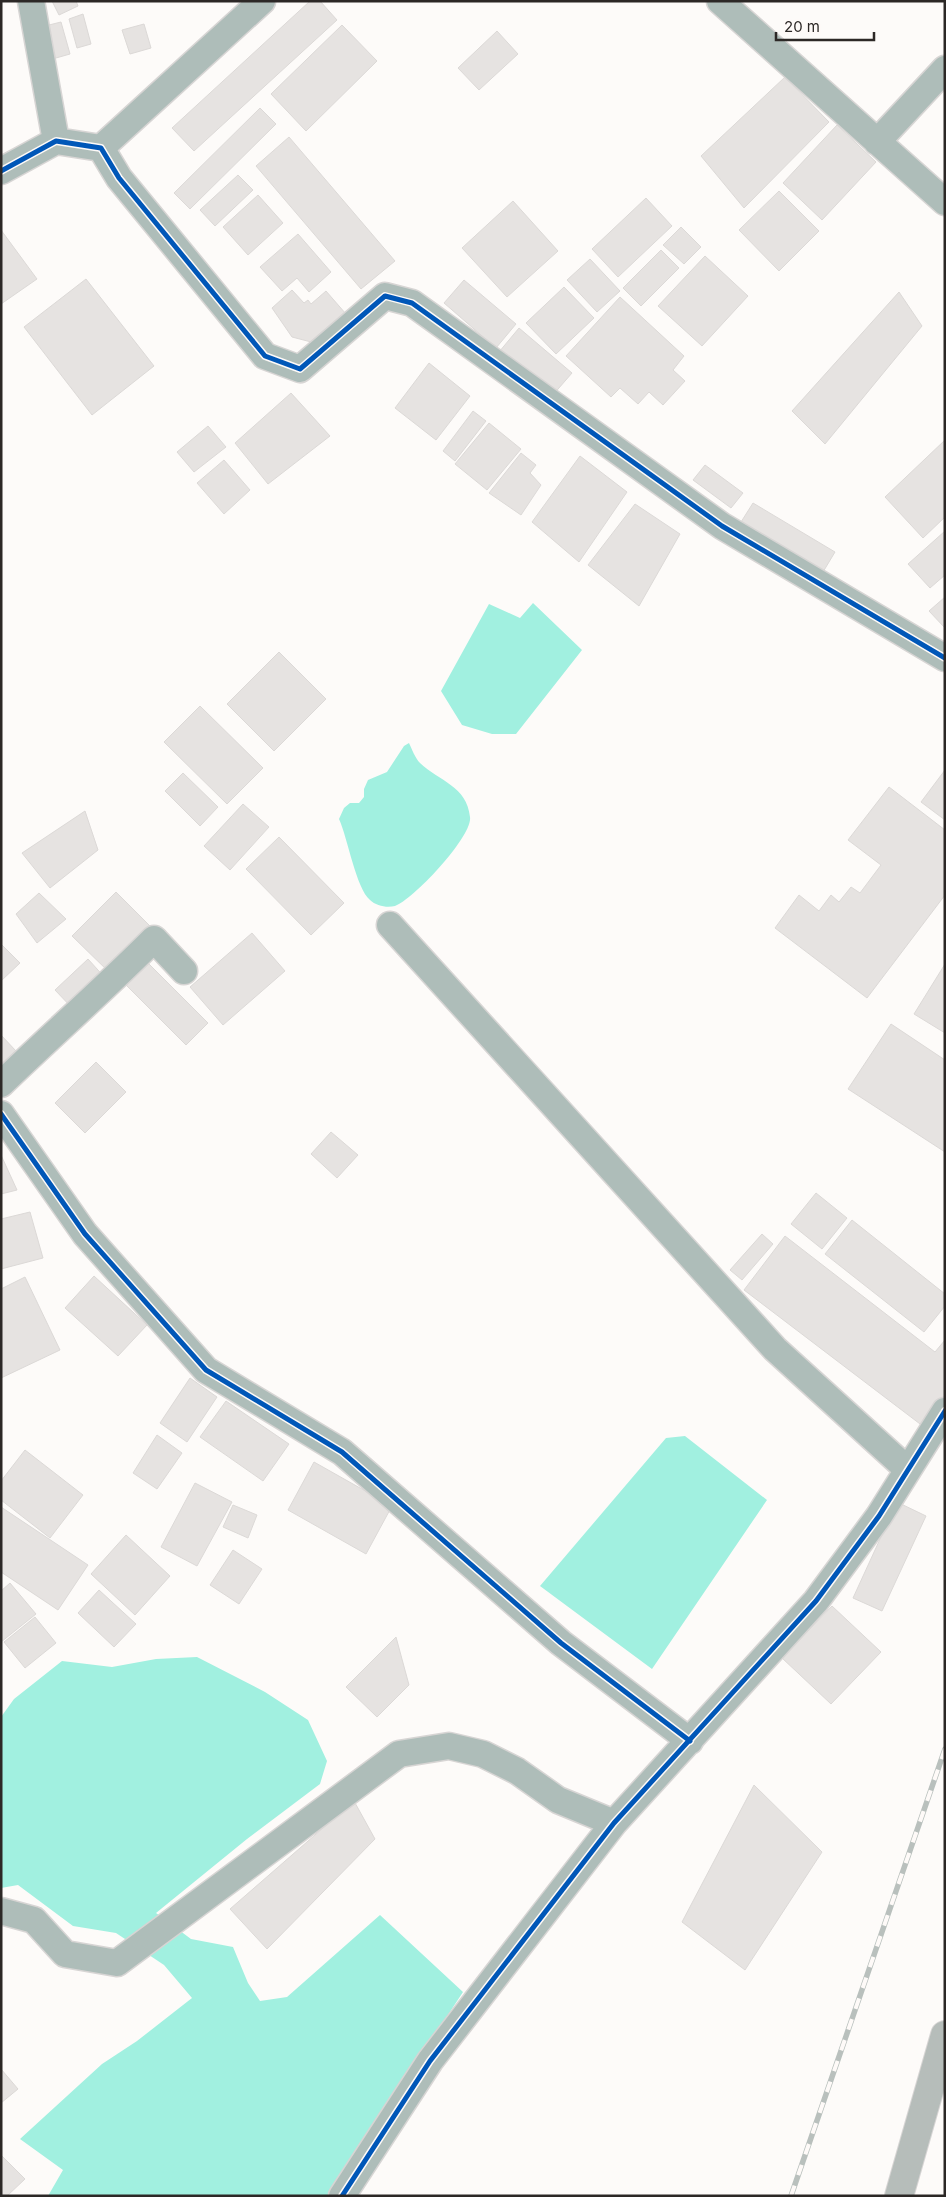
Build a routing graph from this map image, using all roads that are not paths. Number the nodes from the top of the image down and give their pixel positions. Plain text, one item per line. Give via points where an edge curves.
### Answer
1 (31, 1) edge
2 (262, 1) edge
3 (720, 1) edge
4 (945, 68) edge
5 (56, 141) junction
6 (877, 142) junction
7 (101, 148) junction
8 (1, 171) edge
9 (945, 202) edge
10 (945, 658) edge
11 (390, 925) dead end
12 (184, 970) dead end
13 (1, 1084) edge
14 (1, 1114) edge
15 (945, 1411) edge
16 (908, 1470) junction
17 (690, 1741) junction
18 (614, 1823) junction
19 (1, 1911) edge
20 (945, 2035) edge
21 (342, 2196) edge
22 (899, 2196) edge

1 - 5 street
2 - 7 street
3 - 6 street
4 - 6 street
5 - 7 street
5 - 8 street
6 - 9 street
7 - 10 street via 120,178 265,356 300,368 385,296 412,303 722,526
11 - 16 street via 774,1349
12 - 13 street via 154,939
14 - 17 street via 85,1234 206,1370 342,1452 561,1644
15 - 16 street
16 - 17 street via 879,1516 816,1601
17 - 18 street
18 - 19 street via 558,1800 517,1771 484,1754 449,1746 399,1754 117,1963 65,1954 34,1920
18 - 21 street via 430,2061
20 - 22 highway

